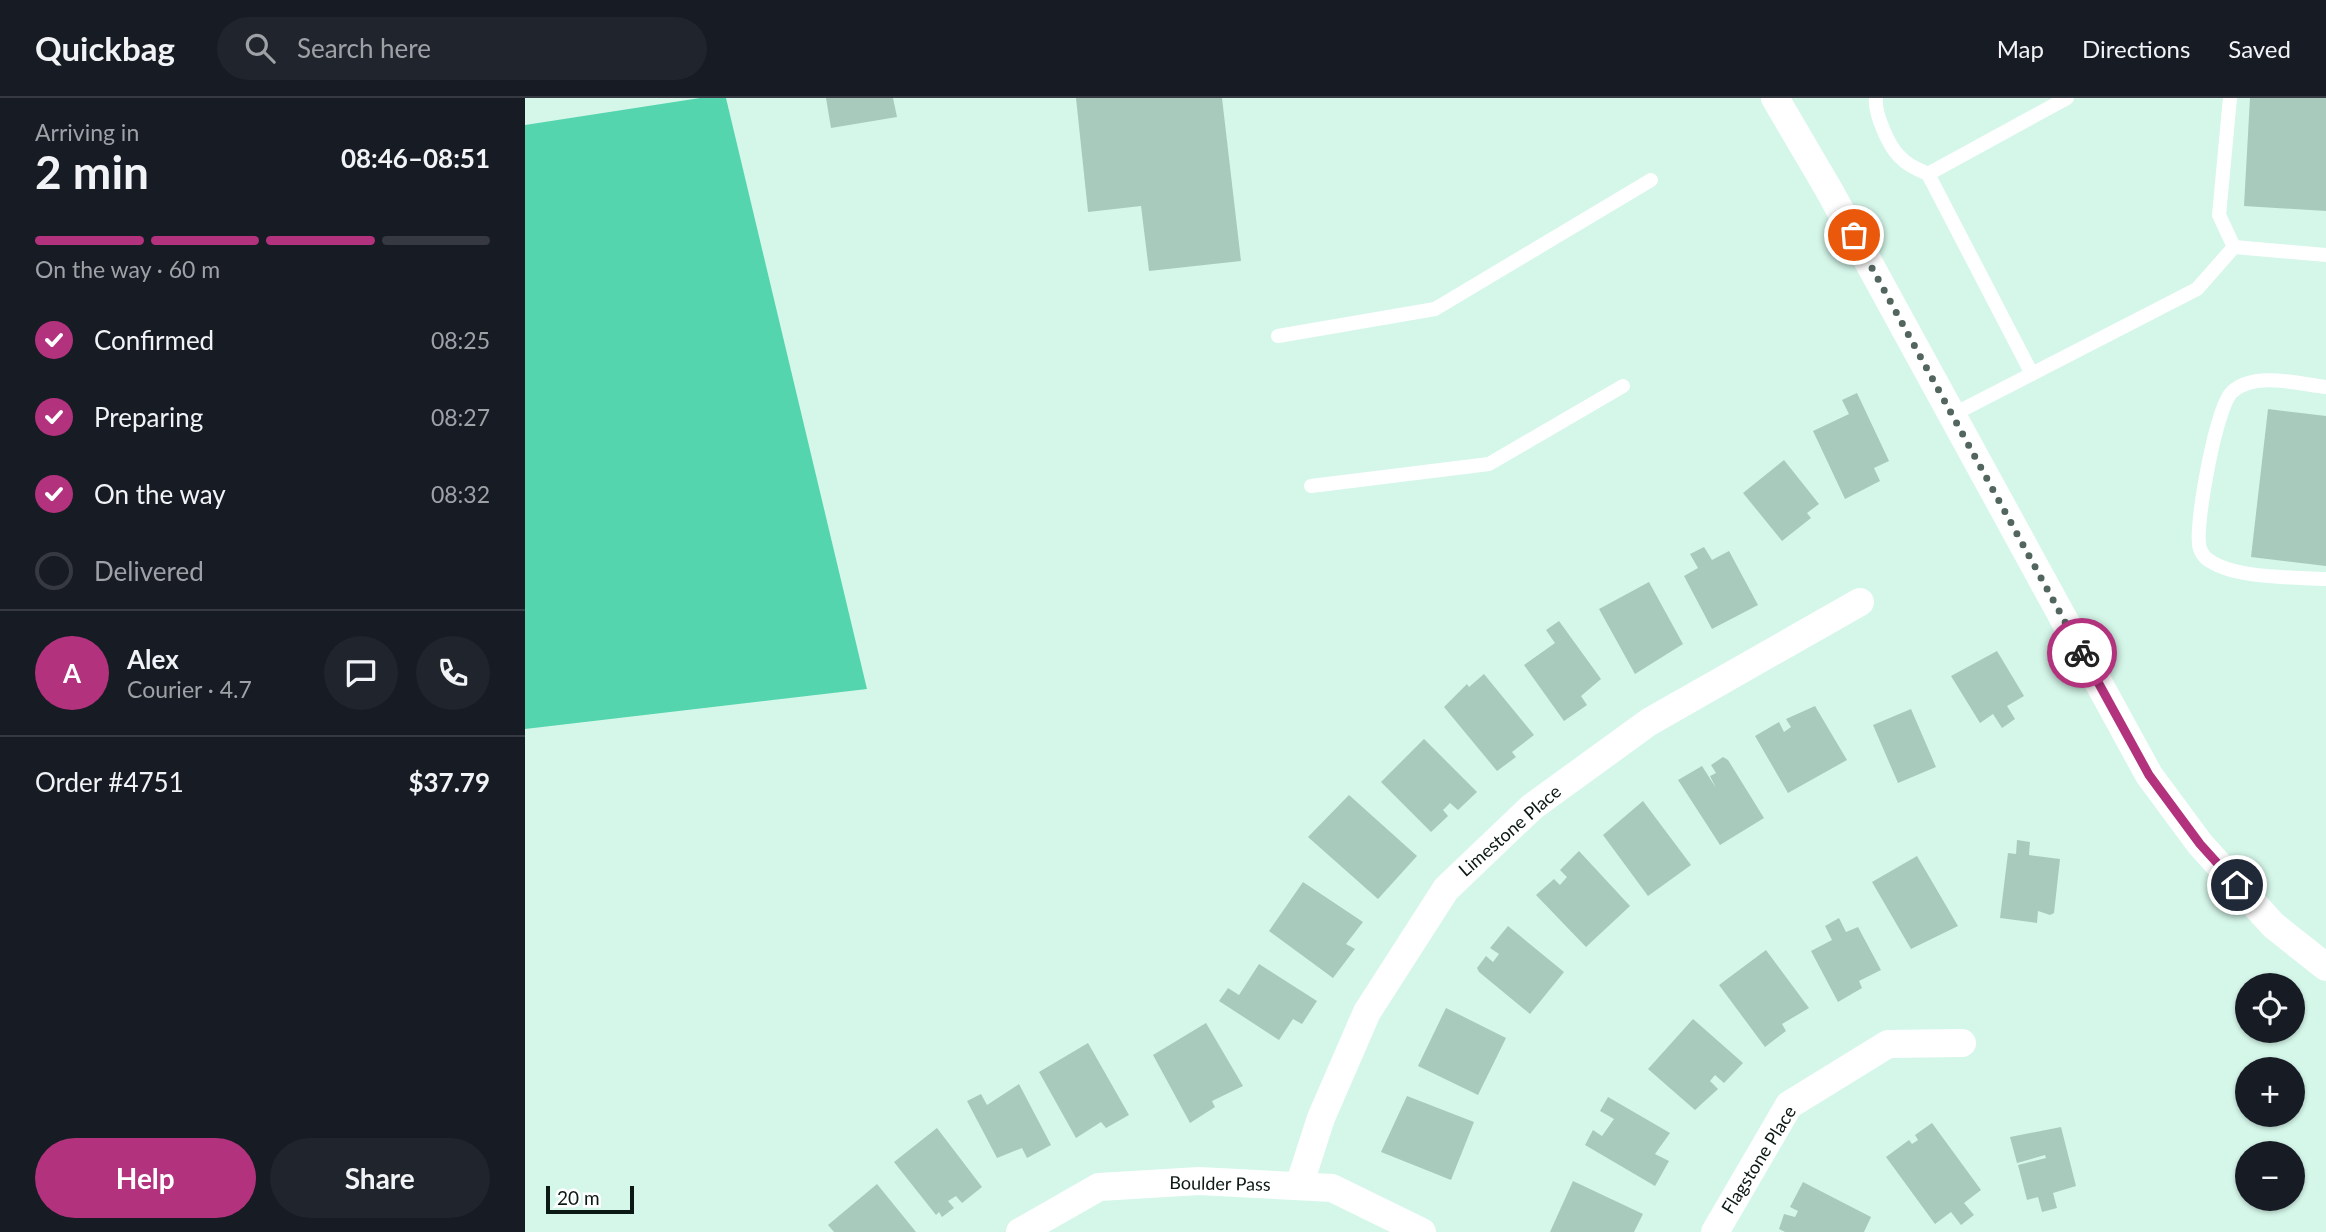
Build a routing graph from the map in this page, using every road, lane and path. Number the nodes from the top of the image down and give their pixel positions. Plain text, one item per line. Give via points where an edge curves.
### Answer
1 (1775, 98) edge
2 (1876, 98) edge
3 (2067, 98) edge
4 (2230, 98) edge
5 (1928, 174) junction
6 (1651, 180) dead end
7 (2234, 247) junction
8 (2326, 255) edge
9 (1278, 336) dead end
10 (2032, 374) junction
11 (1623, 386) dead end
12 (2326, 387) edge
13 (1952, 415) junction
14 (1311, 486) dead end
15 (2326, 579) edge
16 (1860, 602) dead end
17 (2326, 967) edge
18 (1962, 1043) dead end
19 (1299, 1186) junction
20 (1020, 1232) edge
21 (1422, 1232) edge
22 (1715, 1232) edge

1 - 13 street
2 - 5 lane via 1896,154
3 - 5 lane
4 - 7 lane via 2219,215
5 - 10 lane
6 - 9 lane via 1435,309
7 - 8 lane
7 - 10 lane via 2197,289
10 - 13 lane
11 - 14 lane via 1489,464
12 - 15 lane via 2267,381 2231,392 2210,458 2199,544 2210,561 2232,569
13 - 17 street via 2149,775 2200,844 2273,925
16 - 19 street, Limestone Place via 1649,722 1532,807 1446,889 1367,1012 1321,1118
18 - 22 street, Flagstone Place via 1888,1044 1789,1105
19 - 20 street, Boulder Pass via 1199,1181 1099,1187
19 - 21 street, Boulder Pass via 1332,1188

